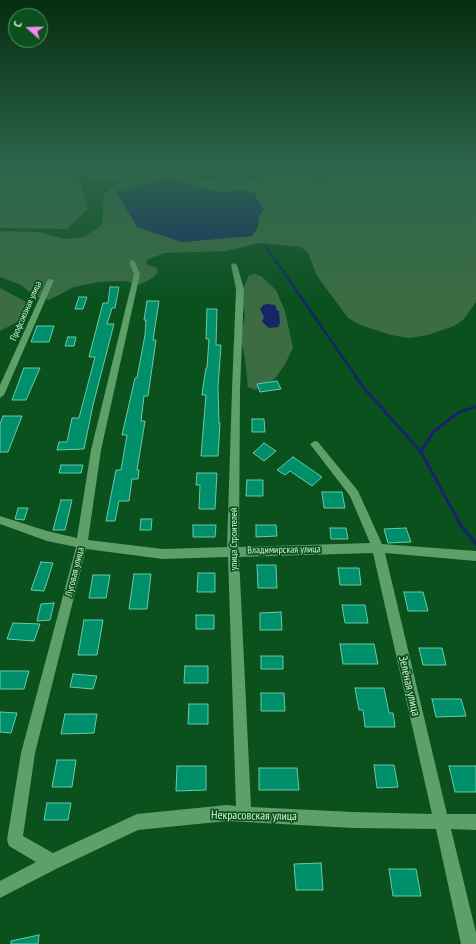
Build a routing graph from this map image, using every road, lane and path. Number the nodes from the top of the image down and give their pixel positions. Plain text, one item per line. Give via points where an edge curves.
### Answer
1 (132, 262) dead end
2 (234, 266) dead end
3 (50, 280) dead end
4 (0, 395) edge
5 (315, 444) dead end
6 (0, 520) edge
7 (82, 544) junction
8 (378, 548) junction
9 (233, 552) junction
10 (476, 556) edge
11 (244, 813) junction
12 (440, 821) junction
13 (476, 822) edge
14 (52, 862) junction
15 (0, 890) edge
16 (470, 944) edge

1 - 7 street, Луговая улица via 137,274 96,450
2 - 9 street, улица Строителей via 240,289
3 - 4 street, Профсоюзная улица
5 - 8 street, Зелёная улица via 354,494
6 - 7 street, Владимирская улица via 47,536
7 - 9 street, Владимирская улица via 163,554
7 - 14 street, Луговая улица via 28,752 15,840
8 - 9 street, Владимирская улица
8 - 10 street, Владимирская улица
8 - 12 street, Зелёная улица
9 - 11 street, улица Строителей
11 - 12 street, Некрасовская улица via 353,820
11 - 14 street, Некрасовская улица via 137,822
12 - 13 street, Некрасовская улица
12 - 16 street, Зелёная улица
14 - 15 street, Некрасовская улица

